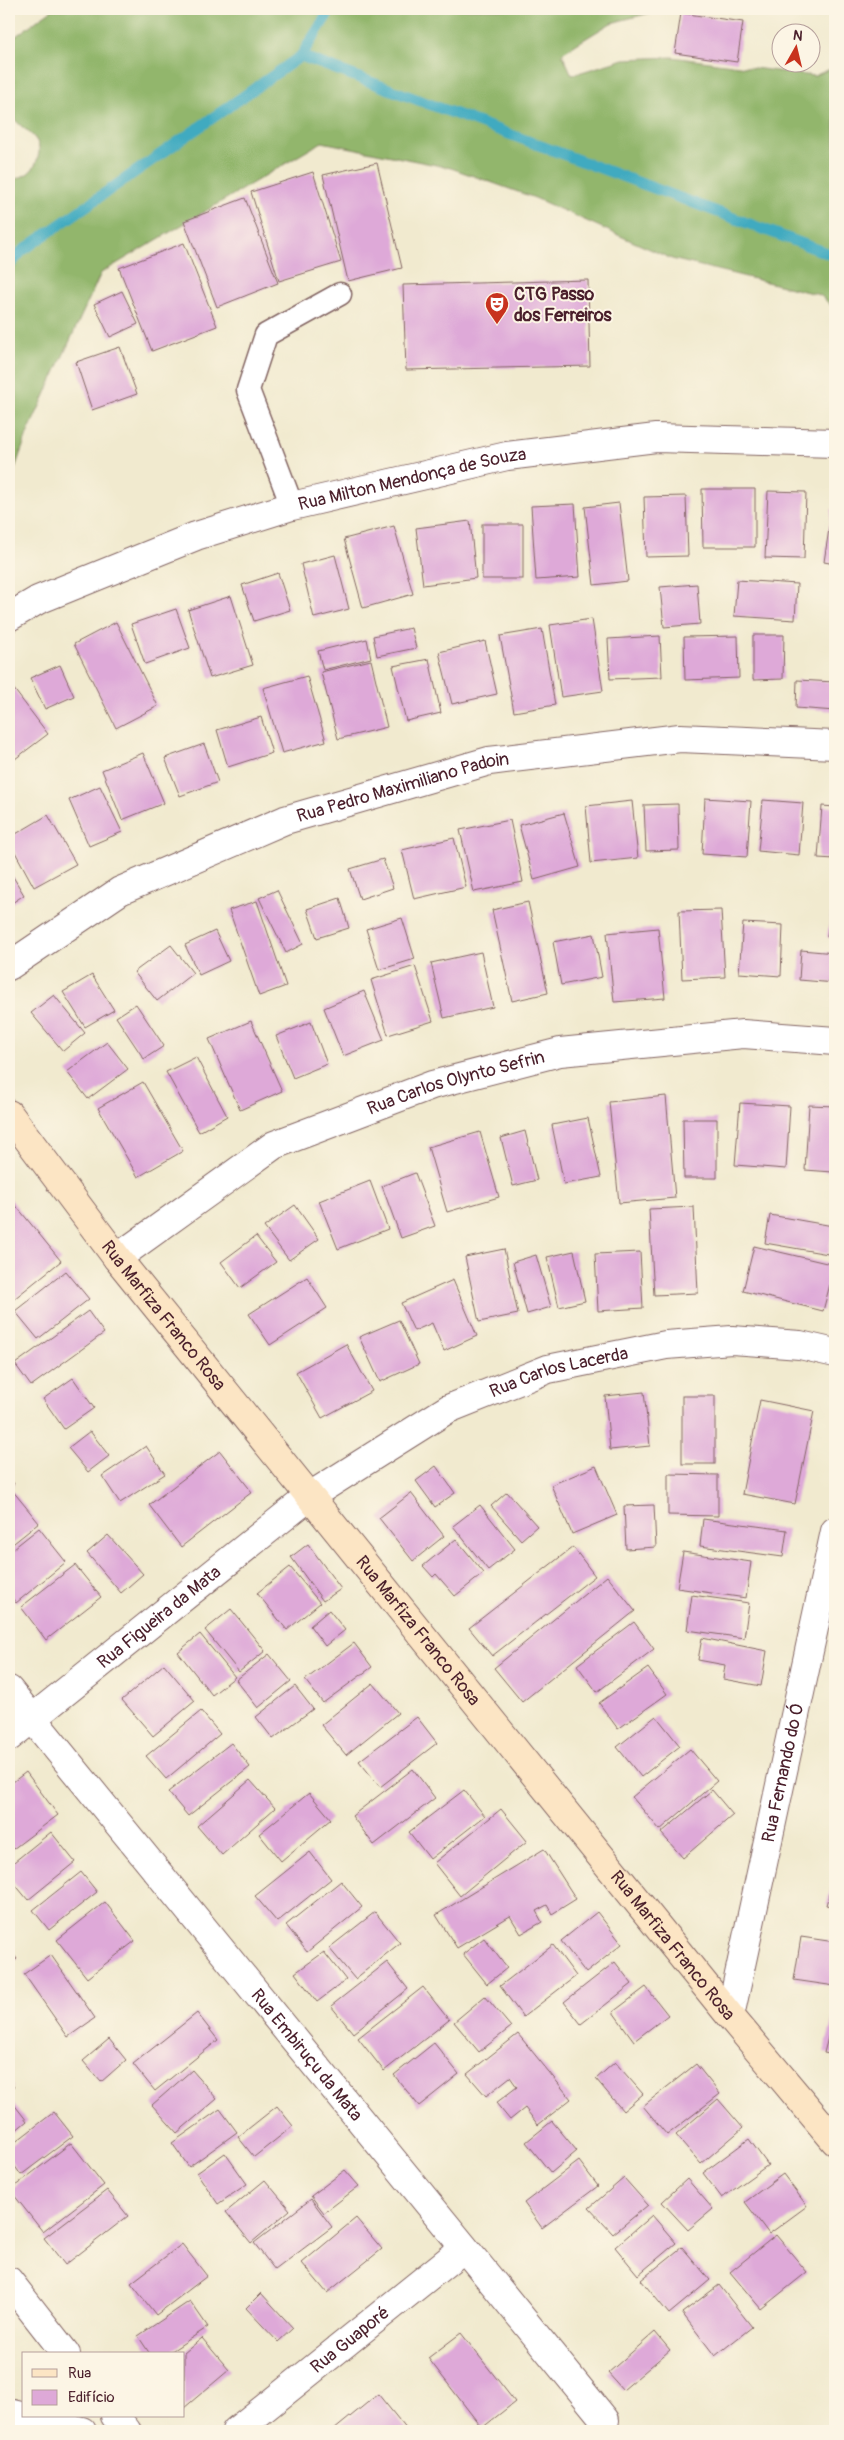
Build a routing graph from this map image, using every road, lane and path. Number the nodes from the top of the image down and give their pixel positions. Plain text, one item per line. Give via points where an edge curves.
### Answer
1 (340, 294) dead end
2 (835, 443) edge
3 (292, 506) junction
4 (9, 617) edge
5 (835, 745) edge
6 (9, 966) edge
7 (835, 1041) edge
8 (9, 1114) edge
9 (117, 1258) junction
10 (835, 1353) edge
11 (310, 1496) junction
12 (835, 1530) edge
13 (9, 1690) edge
14 (32, 1719) junction
15 (9, 1737) edge
16 (730, 2016) junction
17 (835, 2141) edge
18 (464, 2248) junction
19 (9, 2282) edge
20 (64, 2352) edge
21 (9, 2413) edge
22 (22, 2416) edge
23 (29, 2418) edge
24 (117, 2418) edge
25 (605, 2420) dead end
26 (82, 2431) edge
27 (127, 2431) edge
28 (236, 2431) edge

1 - 3 lane via 266,335 248,390
2 - 3 street, Rua Milton Mendonça de Souza via 656,438 507,456
3 - 4 street, Rua Milton Mendonça de Souza via 196,536 38,600
5 - 6 street, Rua Pedro Maximiliano Padoin via 680,738 490,760 285,820 120,891
7 - 9 street, Rua Carlos Olynto Sefrin via 743,1034 560,1052 432,1085 274,1145
8 - 9 street, Rua Marfiza Franco Rosa
9 - 11 street, Rua Marfiza Franco Rosa
10 - 11 street, Rua Carlos Lacerda via 800,1345 732,1340 666,1345 548,1369 448,1409
11 - 14 street, Rua Figueira da Mata
11 - 16 street, Rua Marfiza Franco Rosa
12 - 16 street, Rua Fernando do Ó
13 - 14 street, Rua Embiruçu da Mata
14 - 15 street, Rua Figueira da Mata
14 - 18 street, Rua Embiruçu da Mata
16 - 17 street, Rua Marfiza Franco Rosa
18 - 25 street, Rua Embiruçu da Mata
18 - 28 street, Rua Guaporé
19 - 20 street
21 - 22 street
23 - 26 street
24 - 27 street

